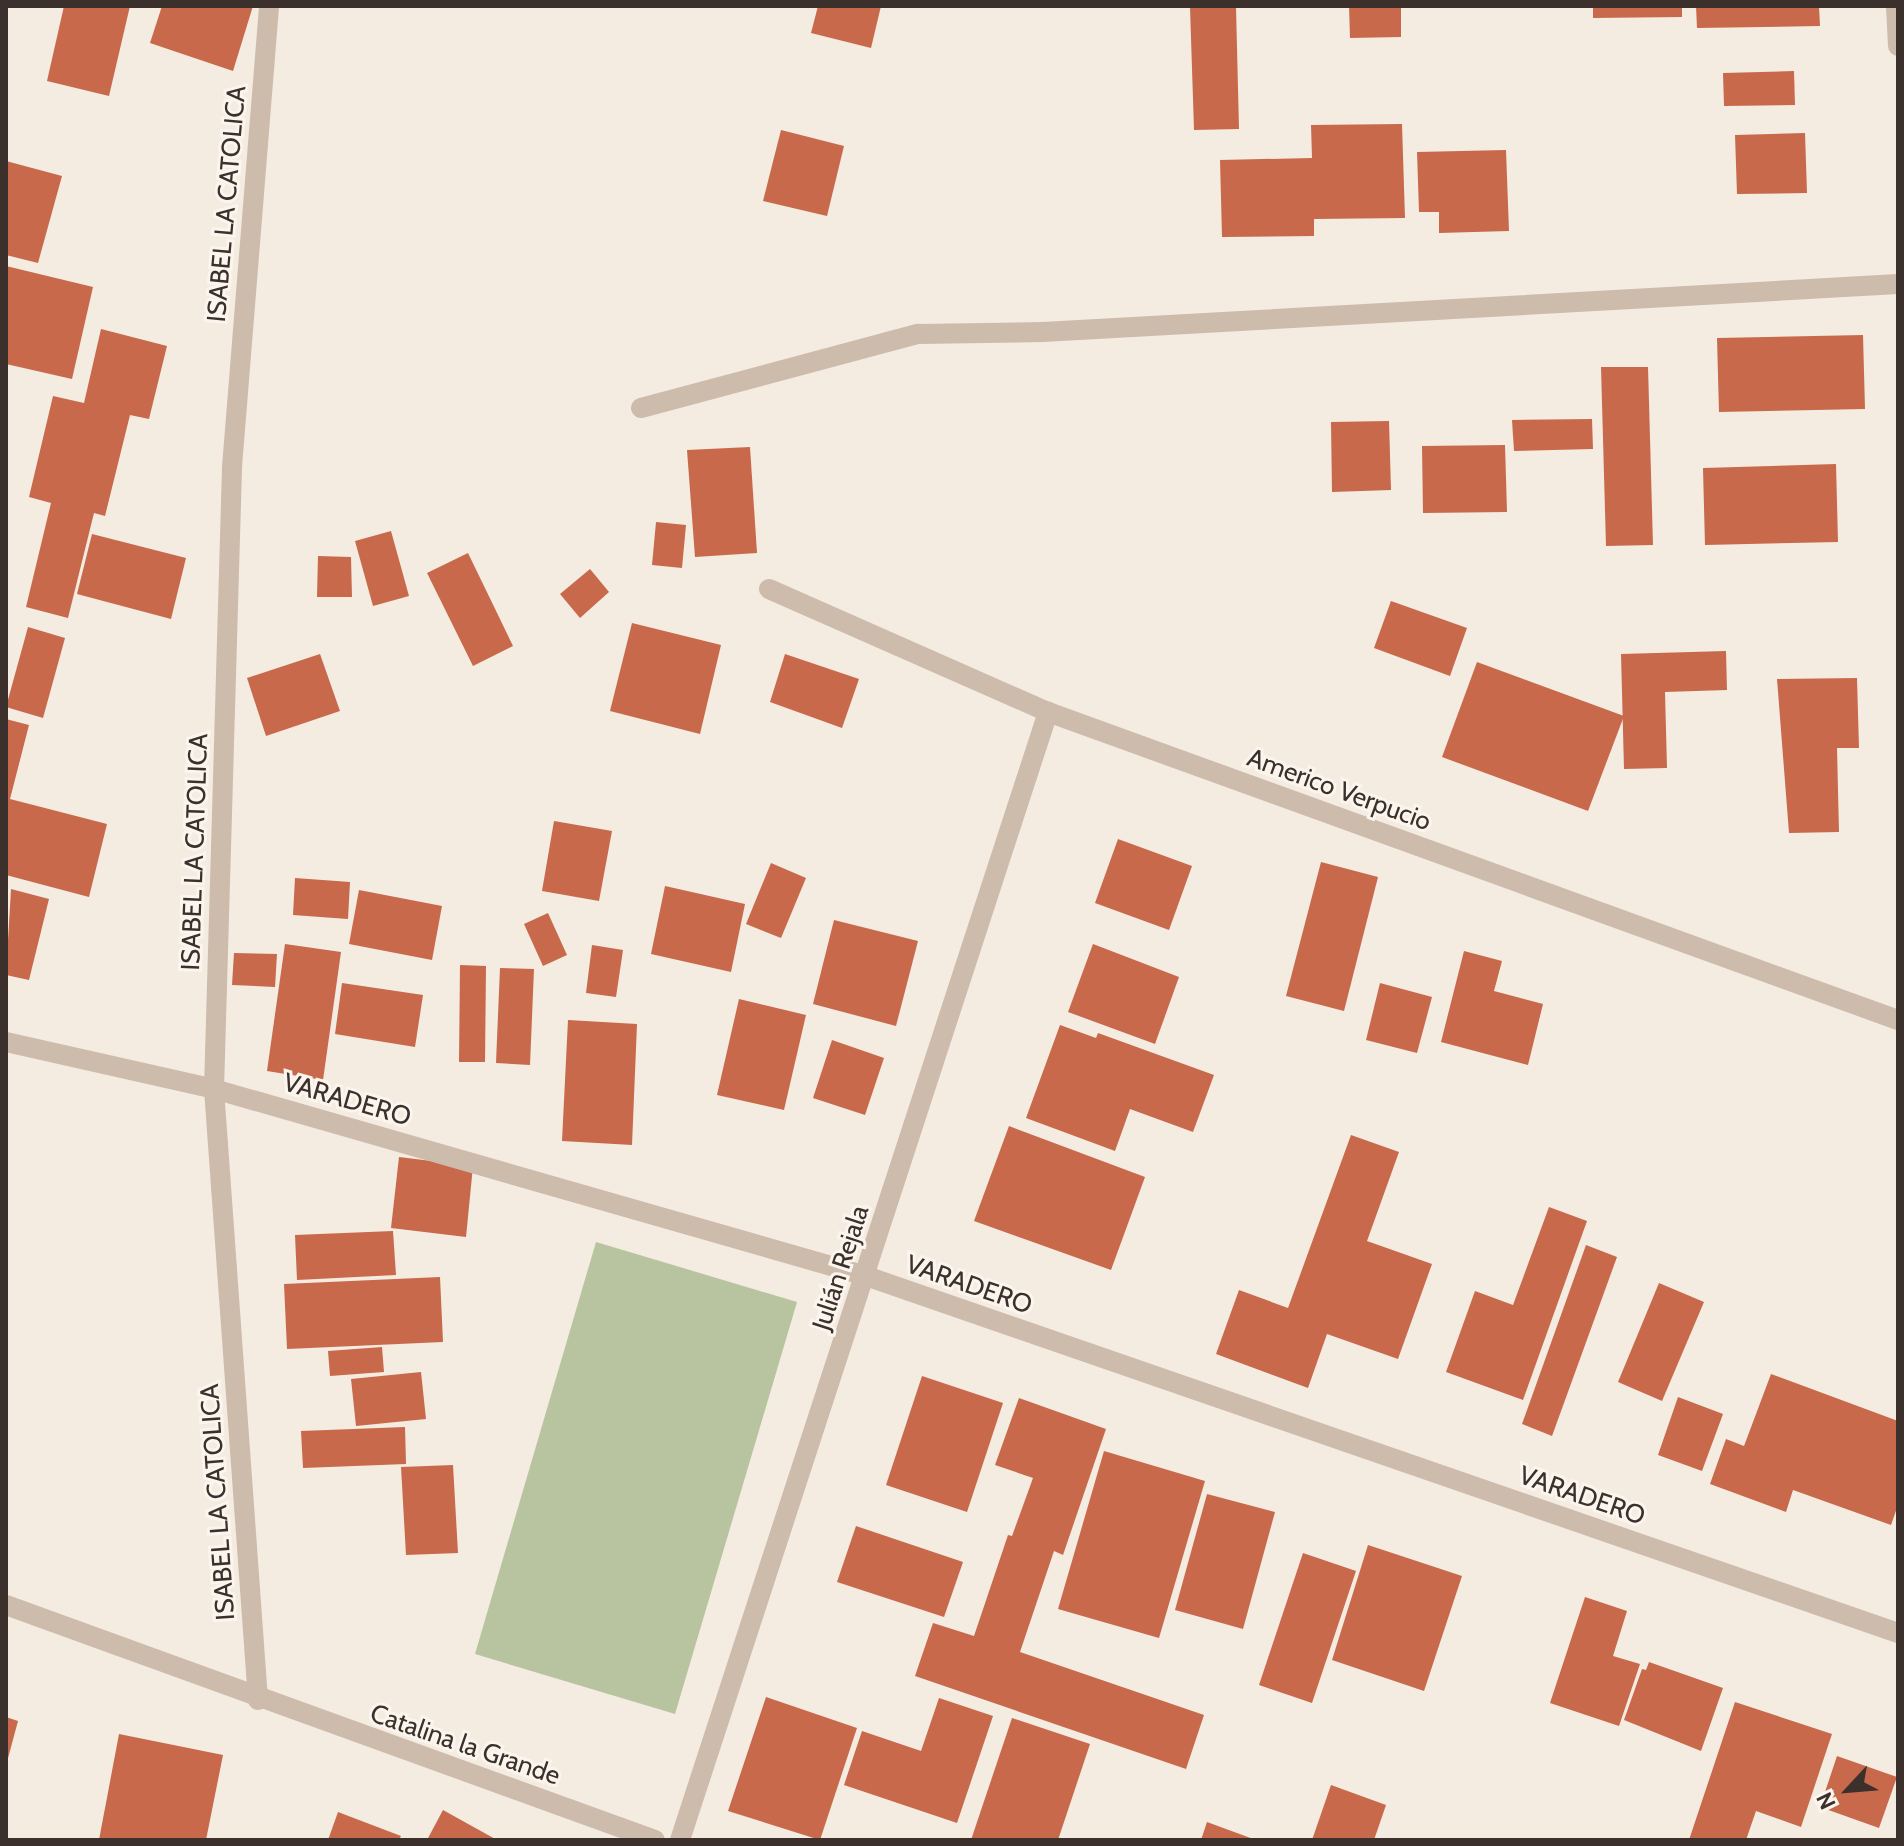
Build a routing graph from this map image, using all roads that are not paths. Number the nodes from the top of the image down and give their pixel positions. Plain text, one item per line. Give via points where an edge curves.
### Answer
1 (269, 6) edge
2 (1896, 6) edge
3 (1898, 46) edge
4 (1898, 284) edge
5 (641, 408) dead end
6 (769, 589) dead end
7 (1048, 712) junction
8 (1898, 1020) edge
9 (6, 1042) edge
10 (214, 1089) junction
11 (866, 1276) junction
12 (6, 1605) edge
13 (1898, 1633) edge
14 (258, 1700) junction
15 (655, 1840) edge
16 (680, 1840) edge

1 - 10 street, ISABEL LA CATOLICA via 232,467
2 - 3 street
4 - 5 street via 1043,332 918,334
6 - 7 street, Americo Verpucio
7 - 8 street, Americo Verpucio
7 - 11 street, Julián Rejala
9 - 10 street, VARADERO
10 - 11 street, VARADERO
10 - 14 street, ISABEL LA CATOLICA
11 - 13 street, VARADERO
11 - 16 street, Julián Rejala
12 - 14 street, Catalina la Grande
14 - 15 street, Catalina la Grande

